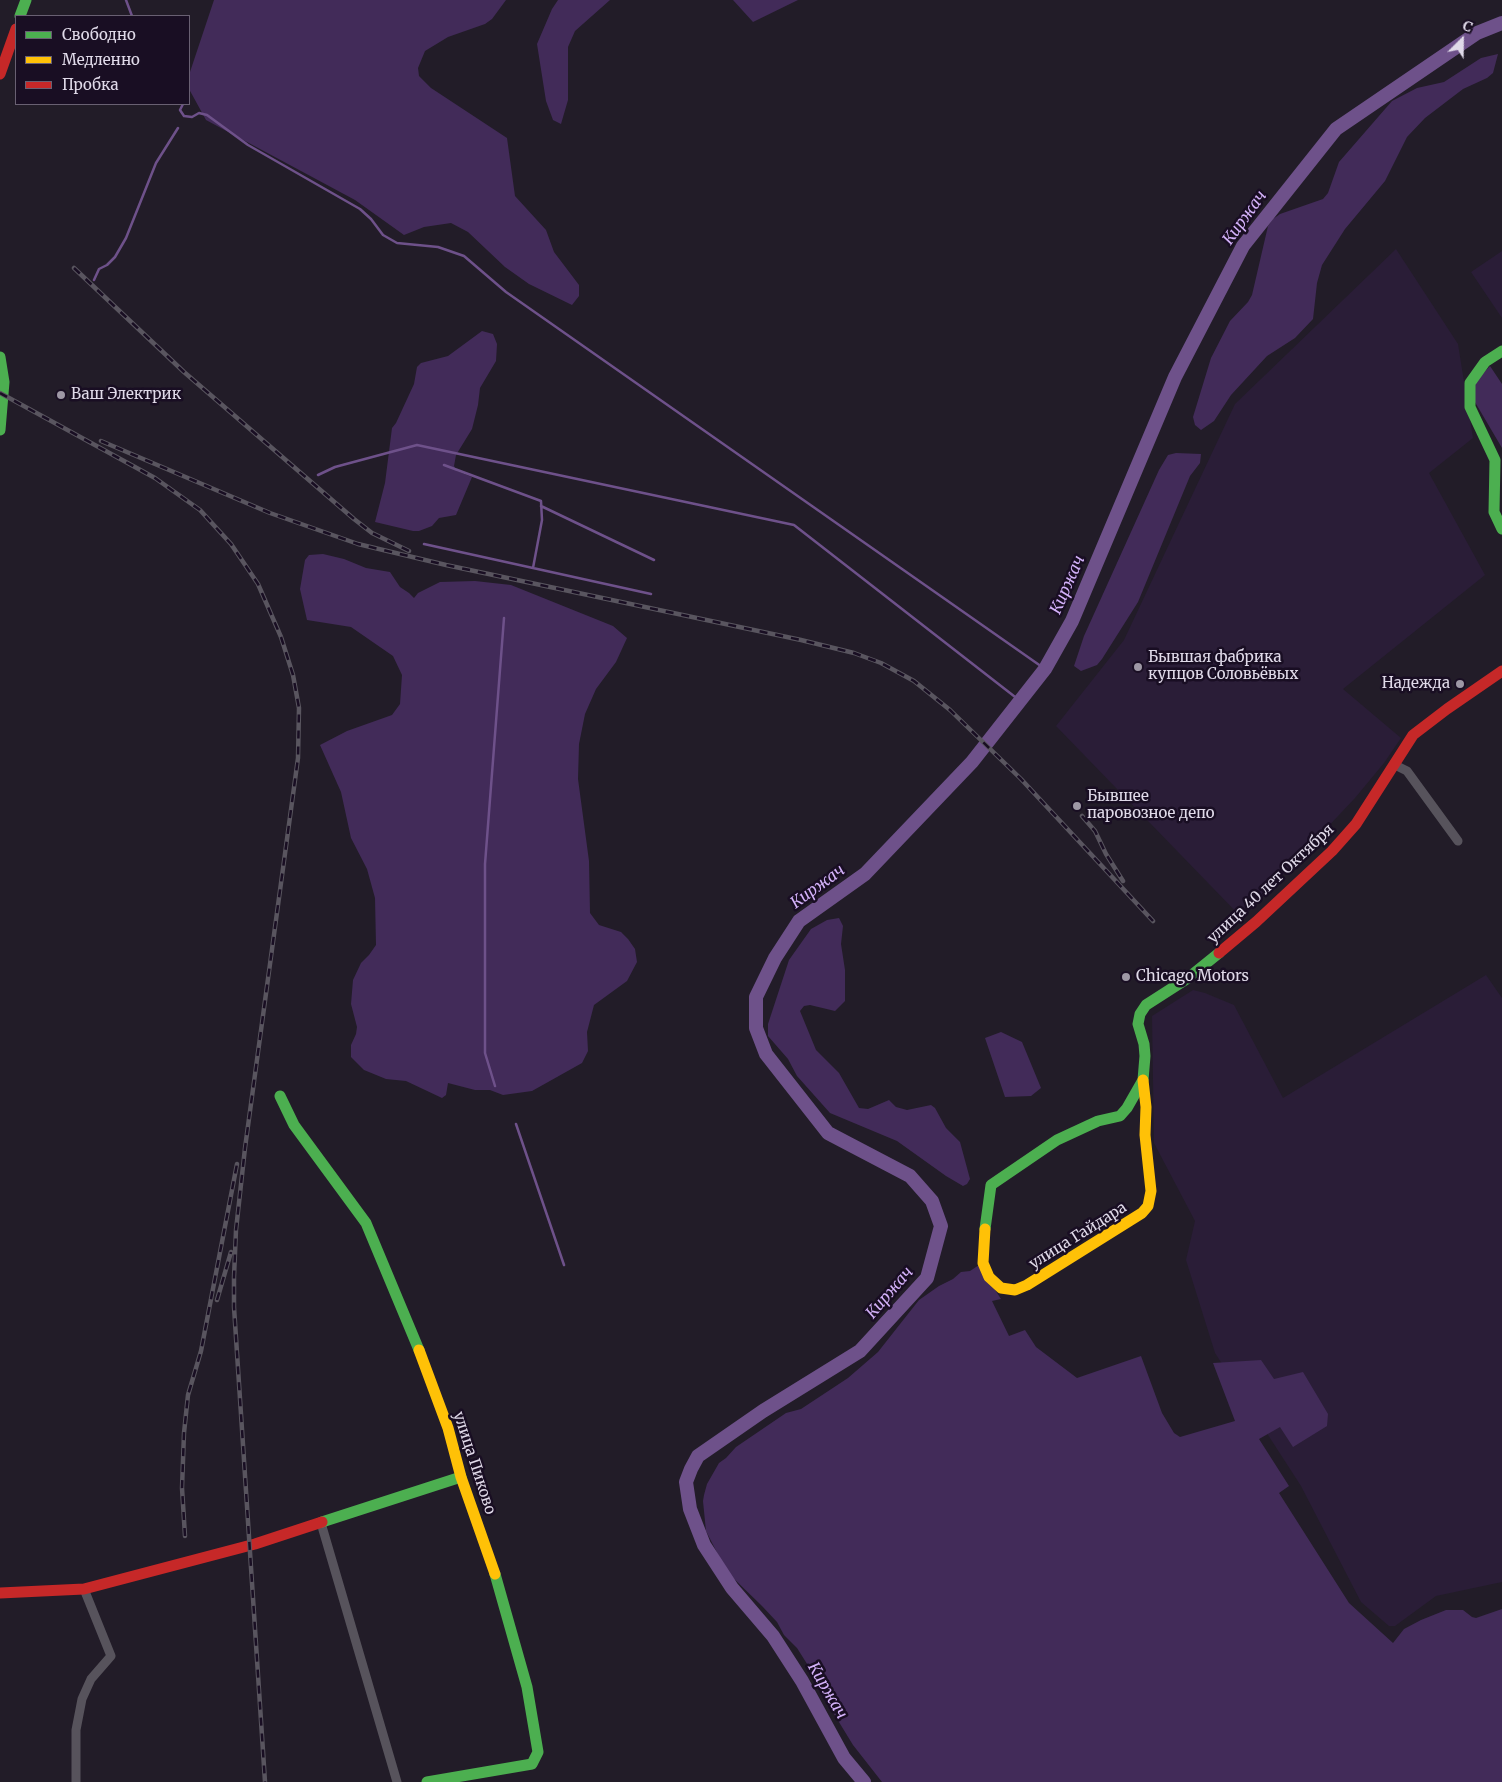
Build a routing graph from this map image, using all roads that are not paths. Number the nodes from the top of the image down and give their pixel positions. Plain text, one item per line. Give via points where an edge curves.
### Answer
1 (26, 0) edge
2 (20, 15) edge
3 (15, 31) edge
4 (0, 74) edge
5 (1502, 351) edge
6 (0, 356) edge
7 (2, 400) edge
8 (0, 430) edge
9 (1502, 529) edge
10 (1502, 671) edge
11 (1394, 765) junction
12 (1458, 841) dead end
13 (1143, 1080) junction
14 (280, 1096) dead end
15 (462, 1477) junction
16 (321, 1522) junction
17 (84, 1589) junction
18 (0, 1593) edge
19 (76, 1782) edge
20 (398, 1782) edge
21 (427, 1782) edge

1 - 2 street
3 - 4 street
5 - 9 street via 1485,362 1470,383 1470,407 1495,460 1494,512
6 - 7 street via 4,382
7 - 8 street
10 - 11 street, улица 40 лет Октября via 1413,735
11 - 12 street via 1407,771
11 - 13 street, улица 40 лет Октября via 1356,824 1332,851 1201,968 1146,1004 1138,1024 1144,1044
13 - 13 street, улица Гайдара via 1151,1191 1148,1206 1142,1213 1027,1285 1015,1290 1001,1288 989,1277 983,1263 990,1185 1057,1140 1098,1121 1120,1116
14 - 15 street, улица Пиково via 294,1125 366,1223 445,1419
15 - 16 street
15 - 21 street, улица Пиково via 501,1590 527,1687 538,1752 532,1764
16 - 17 street via 186,1564
16 - 20 street
17 - 18 street
17 - 19 street via 111,1656 90,1679 82,1699 76,1730

